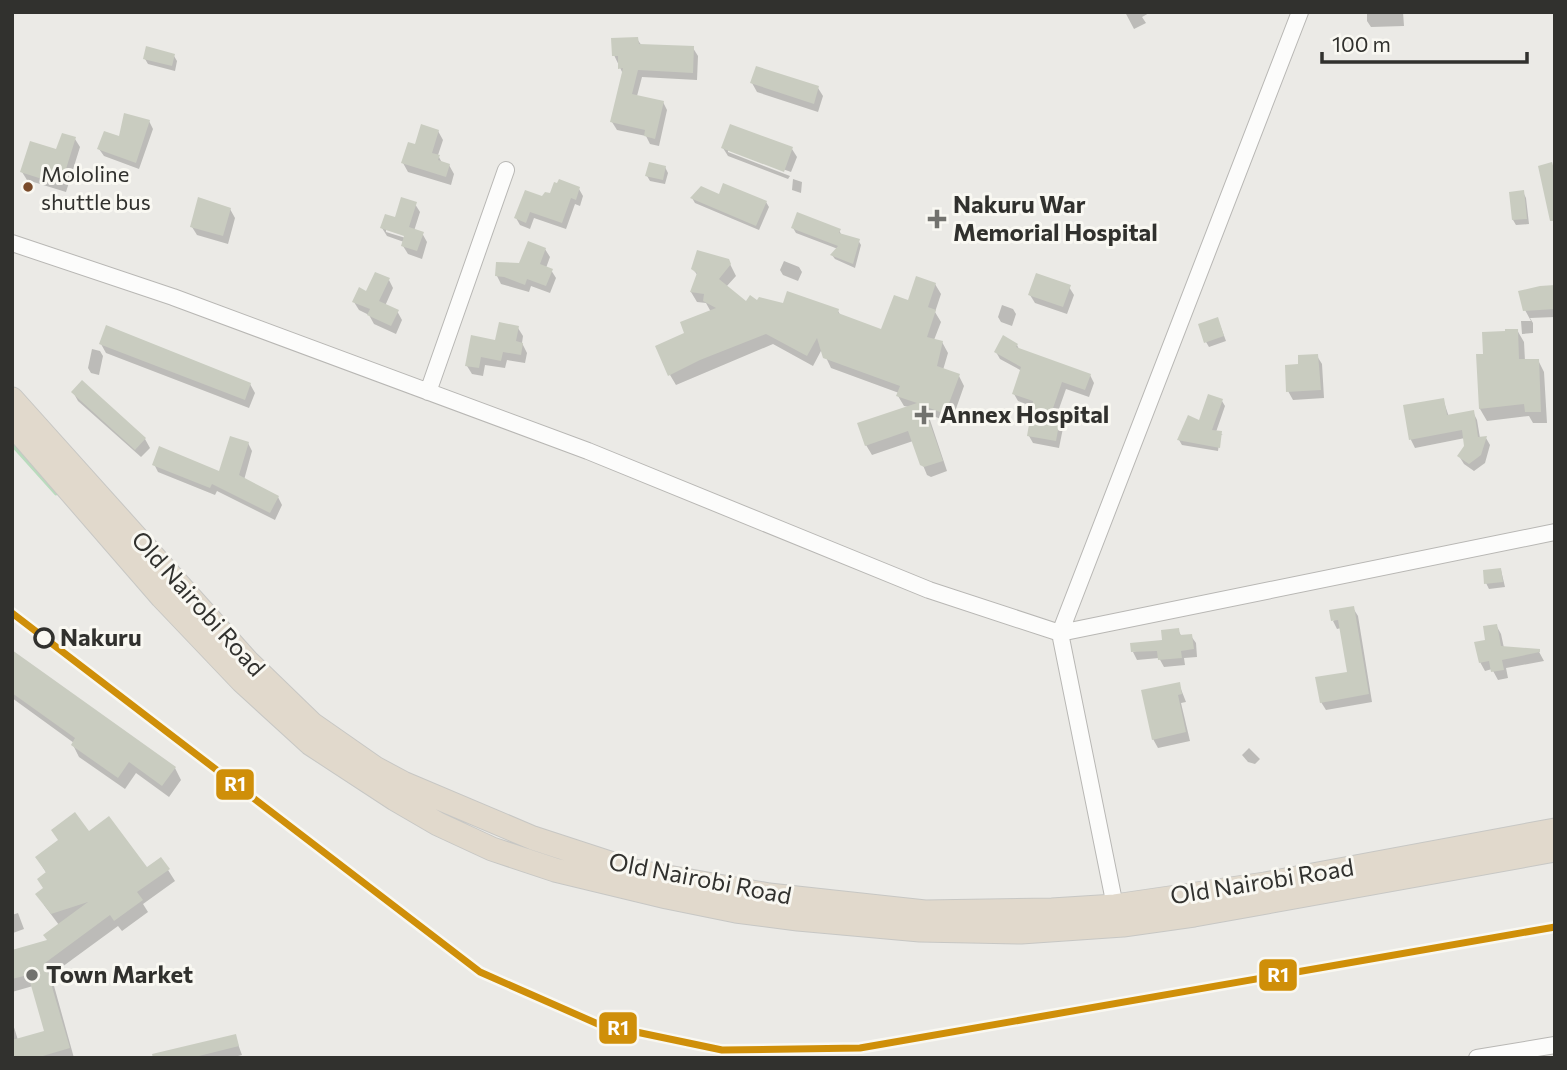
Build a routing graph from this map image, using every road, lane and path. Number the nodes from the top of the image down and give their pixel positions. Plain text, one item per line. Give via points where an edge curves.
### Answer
1 (1300, 12) edge
2 (506, 170) dead end
3 (12, 243) edge
4 (428, 392) junction
5 (12, 399) edge
6 (12, 424) edge
7 (1555, 532) edge
8 (1060, 632) junction
9 (1555, 830) edge
10 (1555, 850) edge
11 (1115, 906) junction
12 (1555, 1045) edge
13 (1477, 1058) edge

1 - 8 street
2 - 4 street
3 - 4 street
4 - 8 street via 588,451 929,590
5 - 11 highway, Old Nairobi Road via 293,707 346,749 403,782 563,849 673,880 925,912
6 - 10 highway, Old Nairobi Road via 162,597 242,681 311,744 438,824 492,849 555,870 736,911 920,930 1021,932 1123,926
7 - 8 street
8 - 11 street
9 - 11 highway, Old Nairobi Road via 1265,884
12 - 13 street

